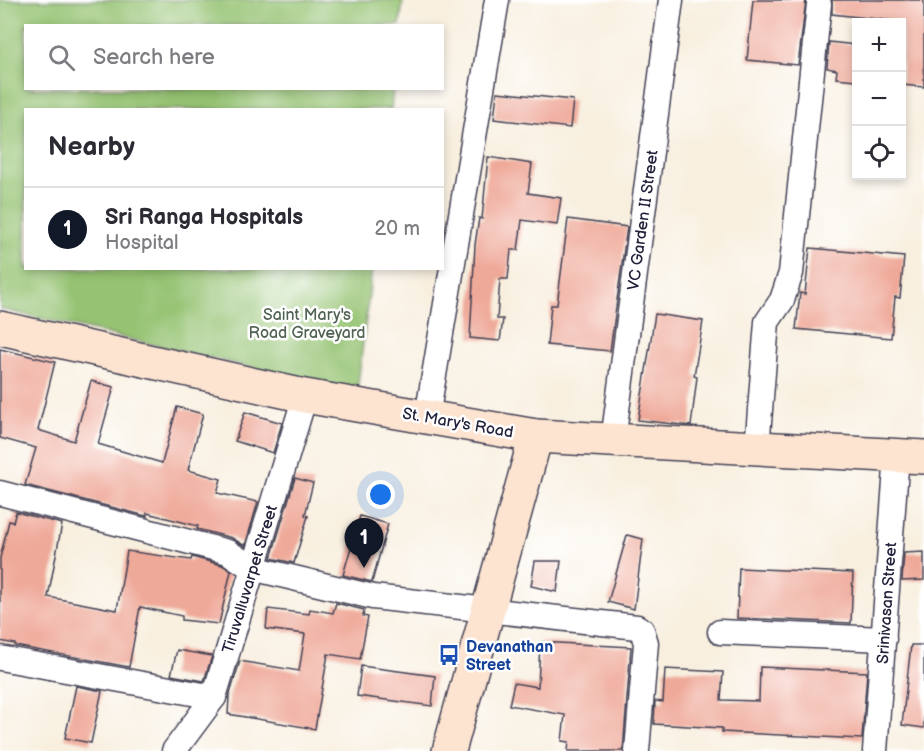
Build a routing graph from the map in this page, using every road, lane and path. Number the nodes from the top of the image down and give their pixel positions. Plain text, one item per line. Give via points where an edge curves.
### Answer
1 (497, 0) edge
2 (671, 0) edge
3 (819, 4) dead end
4 (0, 328) edge
5 (305, 396) junction
6 (427, 417) junction
7 (536, 436) junction
8 (613, 441) junction
9 (757, 448) junction
10 (910, 456) edge
11 (0, 493) edge
12 (252, 568) junction
13 (487, 611) junction
14 (720, 632) dead end
15 (884, 639) junction
16 (0, 658) edge
17 (214, 697) junction
18 (174, 751) edge
19 (449, 751) edge
20 (637, 751) edge
21 (875, 751) edge

1 - 6 street
2 - 8 street, VC Garden II Street
3 - 9 street via 791,273 782,300 767,322
4 - 5 main road, St. Mary's Road
5 - 6 main road, St. Mary's Road
5 - 12 street, Tiruvalluvarpet Street
6 - 7 main road, St. Mary's Road
7 - 8 main road, St. Mary's Road
7 - 13 main road
8 - 9 main road, St. Mary's Road
9 - 10 main road, St. Mary's Road
10 - 15 street, Srinivasan Street
11 - 12 street via 228,552
12 - 13 street via 373,597
12 - 17 street, Tiruvalluvarpet Street
13 - 19 main road
13 - 20 street via 642,630 646,643
14 - 15 street
15 - 21 street, Srinivasan Street
16 - 17 street
17 - 18 street, Tiruvalluvarpet Street

